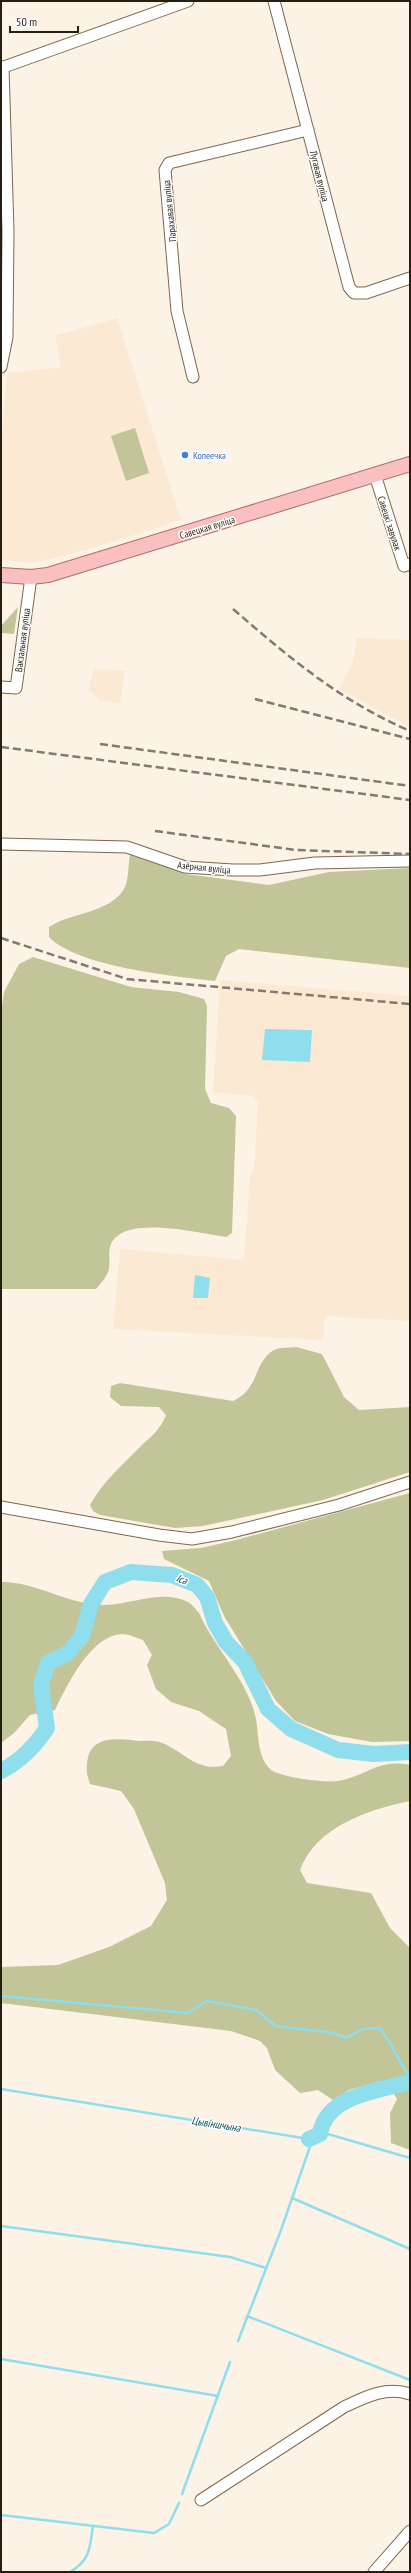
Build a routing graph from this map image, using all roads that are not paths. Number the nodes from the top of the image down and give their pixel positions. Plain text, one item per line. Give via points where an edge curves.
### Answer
1 (188, 1) edge
2 (274, 1) edge
3 (2, 68) edge
4 (308, 130) junction
5 (4, 231) edge
6 (410, 278) edge
7 (1, 367) edge
8 (193, 377) dead end
9 (410, 464) edge
10 (375, 475) junction
11 (410, 564) edge
12 (1, 575) edge
13 (31, 577) junction
14 (1, 686) edge
15 (1, 844) edge
16 (410, 862) edge
17 (410, 1482) edge
18 (1, 1507) edge
19 (410, 2394) edge
20 (201, 2500) dead end
21 (410, 2531) edge
22 (374, 2572) edge

1 - 3 street
2 - 4 street, Лугавая вуліца
3 - 5 street
4 - 6 street, Лугавая вуліца via 349,287 354,293 366,293
4 - 8 street, Парахавая вуліца via 169,163 165,170 177,311
5 - 7 street via 7,337
9 - 10 main road, Савецкая вуліца
10 - 11 street, Савецкі завулак via 404,566
10 - 13 main road, Савецкая вуліца via 70,568
12 - 13 main road, Савецкая вуліца
13 - 14 street, Вакзальная вуліца via 16,688
15 - 16 street, Азёрная вуліца via 127,847 185,867 233,870 260,870 315,863
17 - 18 street via 293,1517 192,1539
19 - 20 street via 384,2391 368,2395 344,2407
21 - 22 street

